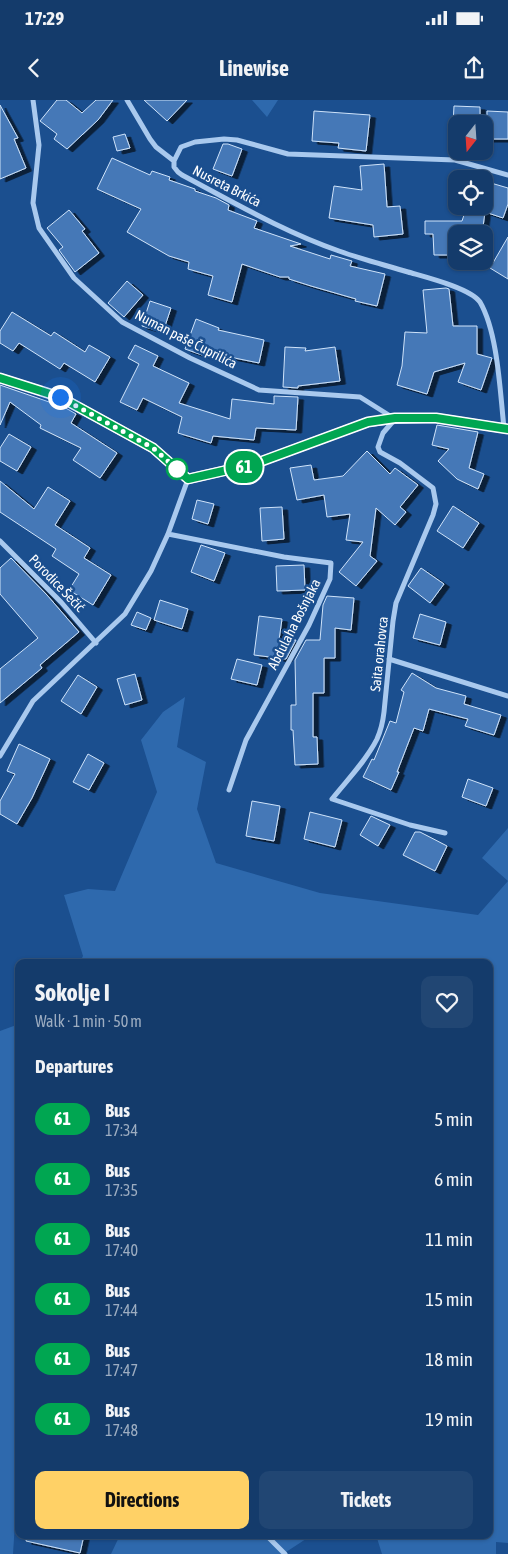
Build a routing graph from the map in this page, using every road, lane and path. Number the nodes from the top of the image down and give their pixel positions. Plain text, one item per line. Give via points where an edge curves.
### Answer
1 (33, 100) edge
2 (127, 100) edge
3 (174, 161) junction
4 (508, 175) edge
5 (0, 378) edge
6 (395, 418) junction
7 (506, 429) edge
8 (188, 479) junction
9 (168, 534) junction
10 (0, 541) edge
11 (96, 643) junction
12 (389, 659) junction
13 (508, 696) edge
14 (0, 756) edge
15 (229, 790) dead end
16 (445, 833) dead end
17 (270, 1539) edge
18 (285, 1554) edge

1 - 6 street, Numan paše Čuprilića via 39,146 33,203 39,228 74,278 122,322 259,390 360,397
2 - 3 street via 156,147
3 - 4 street, Nusreta Brkića via 181,147 188,143 224,139 288,154 455,160
3 - 7 street, Nusreta Brkića via 174,167 182,175 284,228 338,251 471,293 479,301 494,341
5 - 8 street via 60,397 153,448
6 - 7 street via 436,418
6 - 8 street via 368,422 254,464
6 - 12 street, Saita orahovca via 383,433 378,447 380,452 424,480 432,488 436,504 396,603
8 - 9 street
9 - 11 street via 151,571 125,614
9 - 15 street, Abdulaha Bošnjaka via 331,564 330,579 309,625 246,740
10 - 11 street, Porodice Šečić via 61,602
11 - 14 street via 33,701
12 - 13 street
12 - 16 street, Saita orahovca via 384,712 377,739 332,800
17 - 18 street

